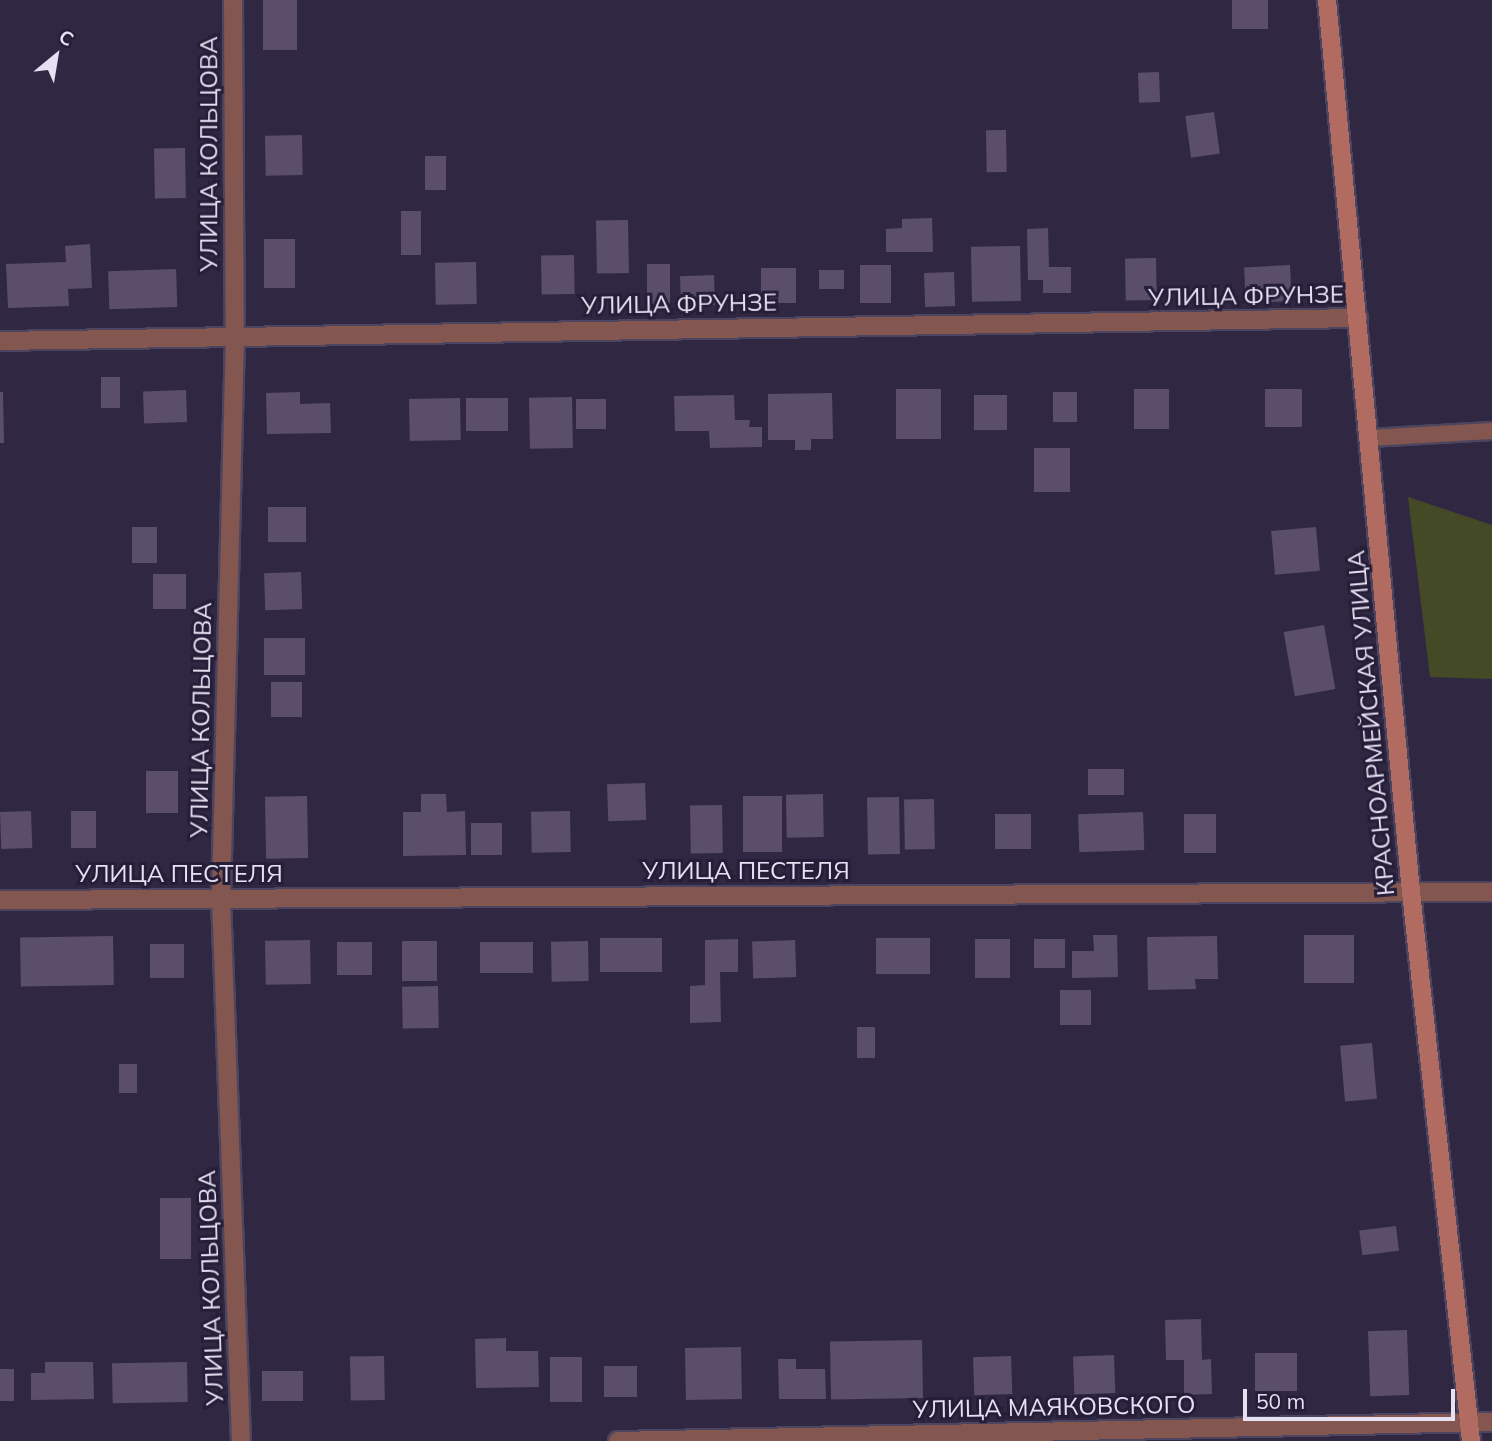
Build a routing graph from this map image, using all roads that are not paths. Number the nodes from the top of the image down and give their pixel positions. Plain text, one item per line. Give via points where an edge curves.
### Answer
1 (233, 0) edge
2 (1326, 0) edge
3 (1358, 318) junction
4 (235, 335) junction
5 (0, 341) edge
6 (1492, 431) edge
7 (1369, 438) junction
8 (1410, 892) junction
9 (1492, 892) edge
10 (221, 898) junction
11 (0, 900) edge
12 (1492, 1422) edge
13 (1471, 1432) edge
14 (241, 1441) edge
15 (618, 1441) edge

1 - 4 street, УЛИЦА КОЛЬЦОВА
2 - 3 main road, КРАСНОАРМЕЙСКАЯ УЛИЦА
3 - 4 street, УЛИЦА ФРУНЗЕ
3 - 7 main road, КРАСНОАРМЕЙСКАЯ УЛИЦА
4 - 5 street, УЛИЦА ФРУНЗЕ
4 - 10 street, УЛИЦА КОЛЬЦОВА
6 - 7 lane
7 - 8 main road, КРАСНОАРМЕЙСКАЯ УЛИЦА
8 - 9 street, УЛИЦА ПЕСТЕЛЯ
8 - 10 street, УЛИЦА ПЕСТЕЛЯ
8 - 13 main road, КРАСНОАРМЕЙСКАЯ УЛИЦА
10 - 11 street, УЛИЦА ПЕСТЕЛЯ
10 - 14 street, УЛИЦА КОЛЬЦОВА
12 - 13 street, УЛИЦА МАЯКОВСКОГО
13 - 15 street, УЛИЦА МАЯКОВСКОГО

